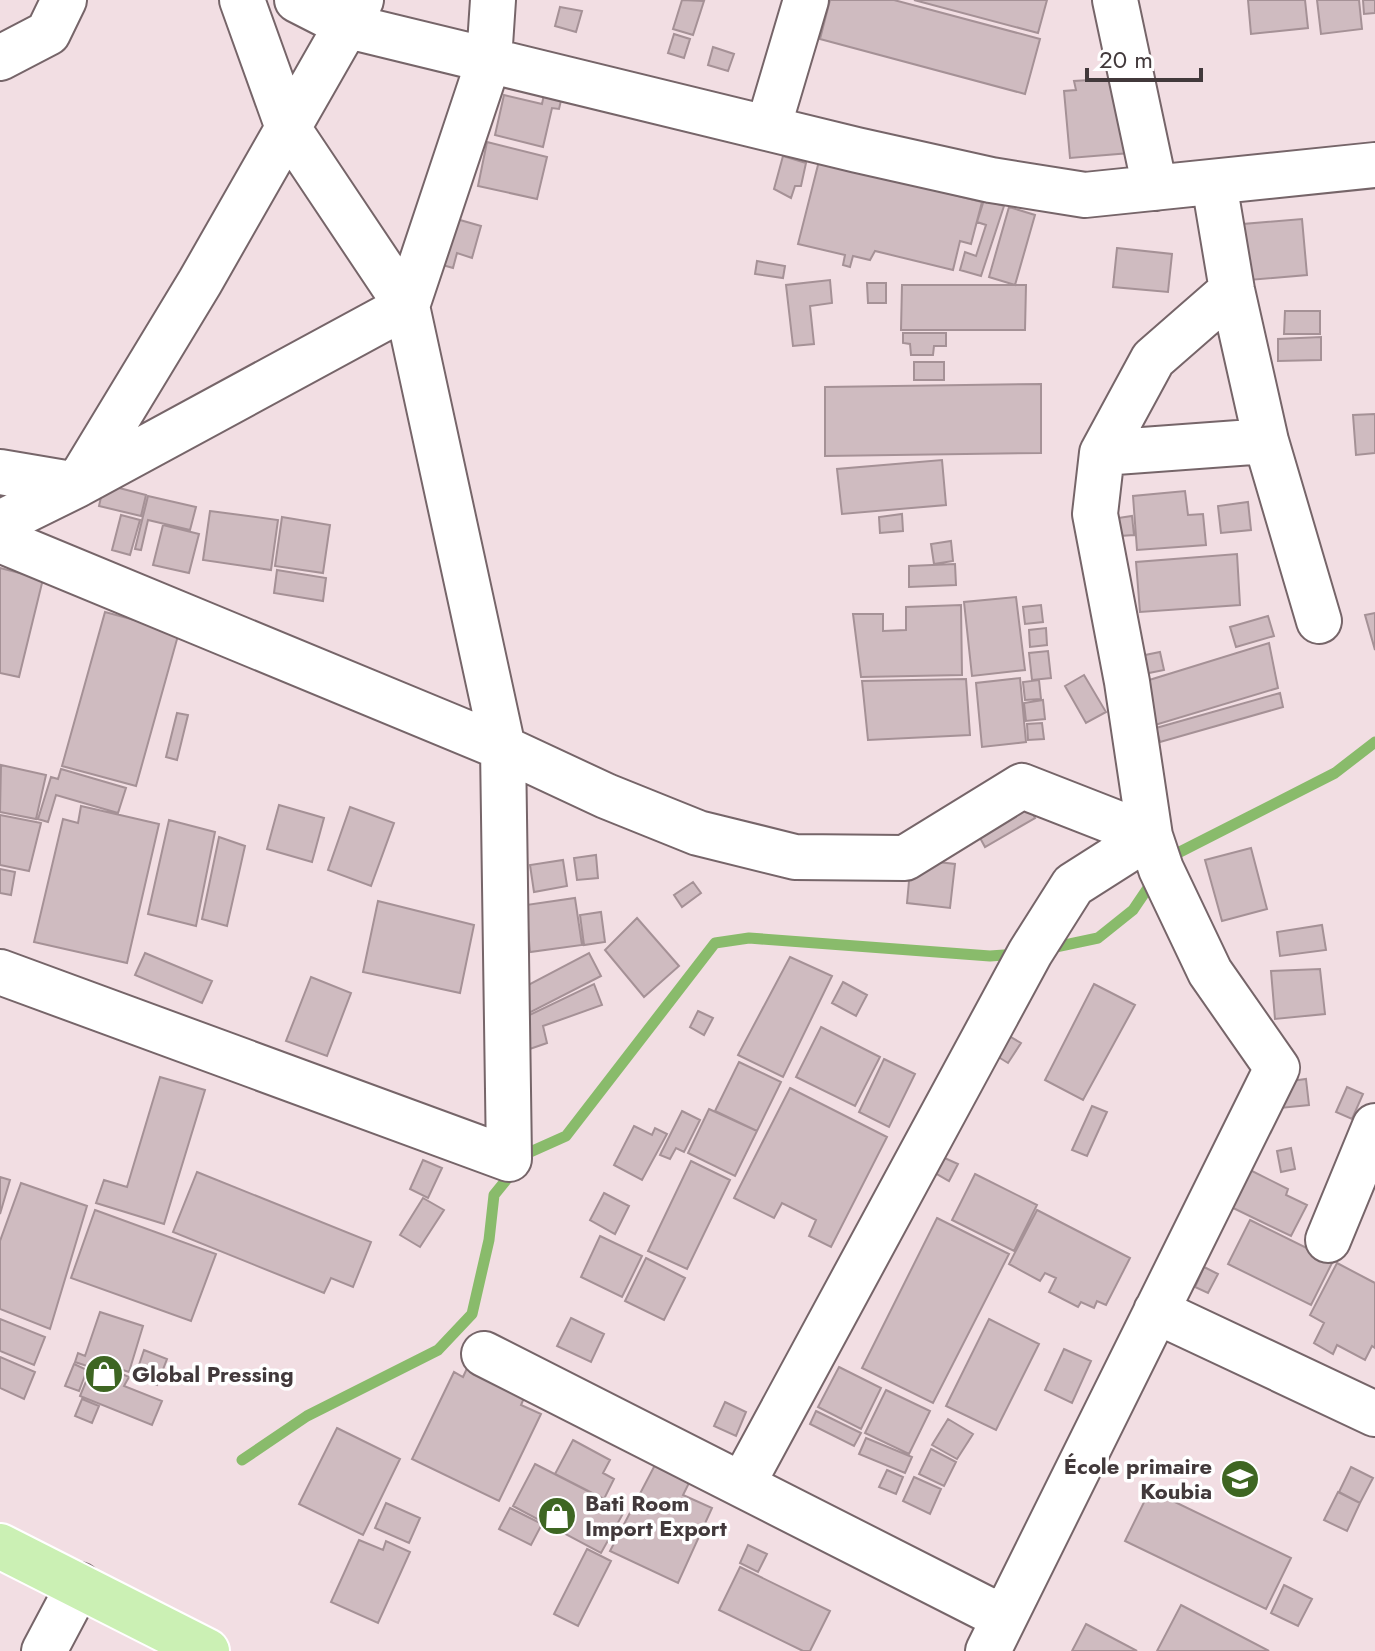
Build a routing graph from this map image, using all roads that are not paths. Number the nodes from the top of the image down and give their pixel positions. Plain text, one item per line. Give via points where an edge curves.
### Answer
1 (64, 0) edge
2 (242, 0) edge
3 (297, 0) edge
4 (493, 0) edge
5 (806, 0) edge
6 (1115, 0) edge
7 (354, 13) edge
8 (0, 58) edge
9 (489, 60) junction
10 (288, 128) junction
11 (768, 128) junction
12 (1375, 165) edge
13 (1214, 183) junction
14 (1155, 188) junction
15 (1232, 290) junction
16 (407, 306) junction
17 (1266, 441) junction
18 (1102, 453) junction
19 (0, 472) edge
20 (77, 485) junction
21 (0, 523) edge
22 (0, 540) edge
23 (1319, 621) dead end
24 (503, 748) junction
25 (1150, 836) junction
26 (0, 972) edge
27 (1375, 1126) edge
28 (1328, 1240) dead end
29 (1156, 1311) junction
30 (484, 1354) dead end
31 (1375, 1414) edge
32 (742, 1485) junction
33 (0, 1546) edge
34 (79, 1585) junction
35 (996, 1635) edge
36 (44, 1651) edge
37 (207, 1651) edge

1 - 8 street via 48,33
2 - 10 street
3 - 7 street
4 - 9 street
5 - 11 street
6 - 14 street
7 - 9 street
7 - 10 street
9 - 11 street
9 - 16 street
10 - 16 street
10 - 20 street
11 - 14 street via 991,180 1085,195
12 - 13 street
13 - 14 street
13 - 15 street
15 - 17 street
15 - 18 street via 1153,359
16 - 20 street
16 - 24 street
17 - 18 street
17 - 23 street
18 - 25 street via 1095,514
19 - 20 street
20 - 21 street
22 - 24 street
24 - 25 street via 698,833 795,857 905,858 1022,786
24 - 26 street via 509,1159
25 - 29 street via 1210,972 1277,1068
25 - 32 street via 1073,885 1058,907
27 - 28 street
29 - 31 street
29 - 35 street
30 - 32 street
32 - 35 street
33 - 34 main road
34 - 36 street
34 - 37 main road

